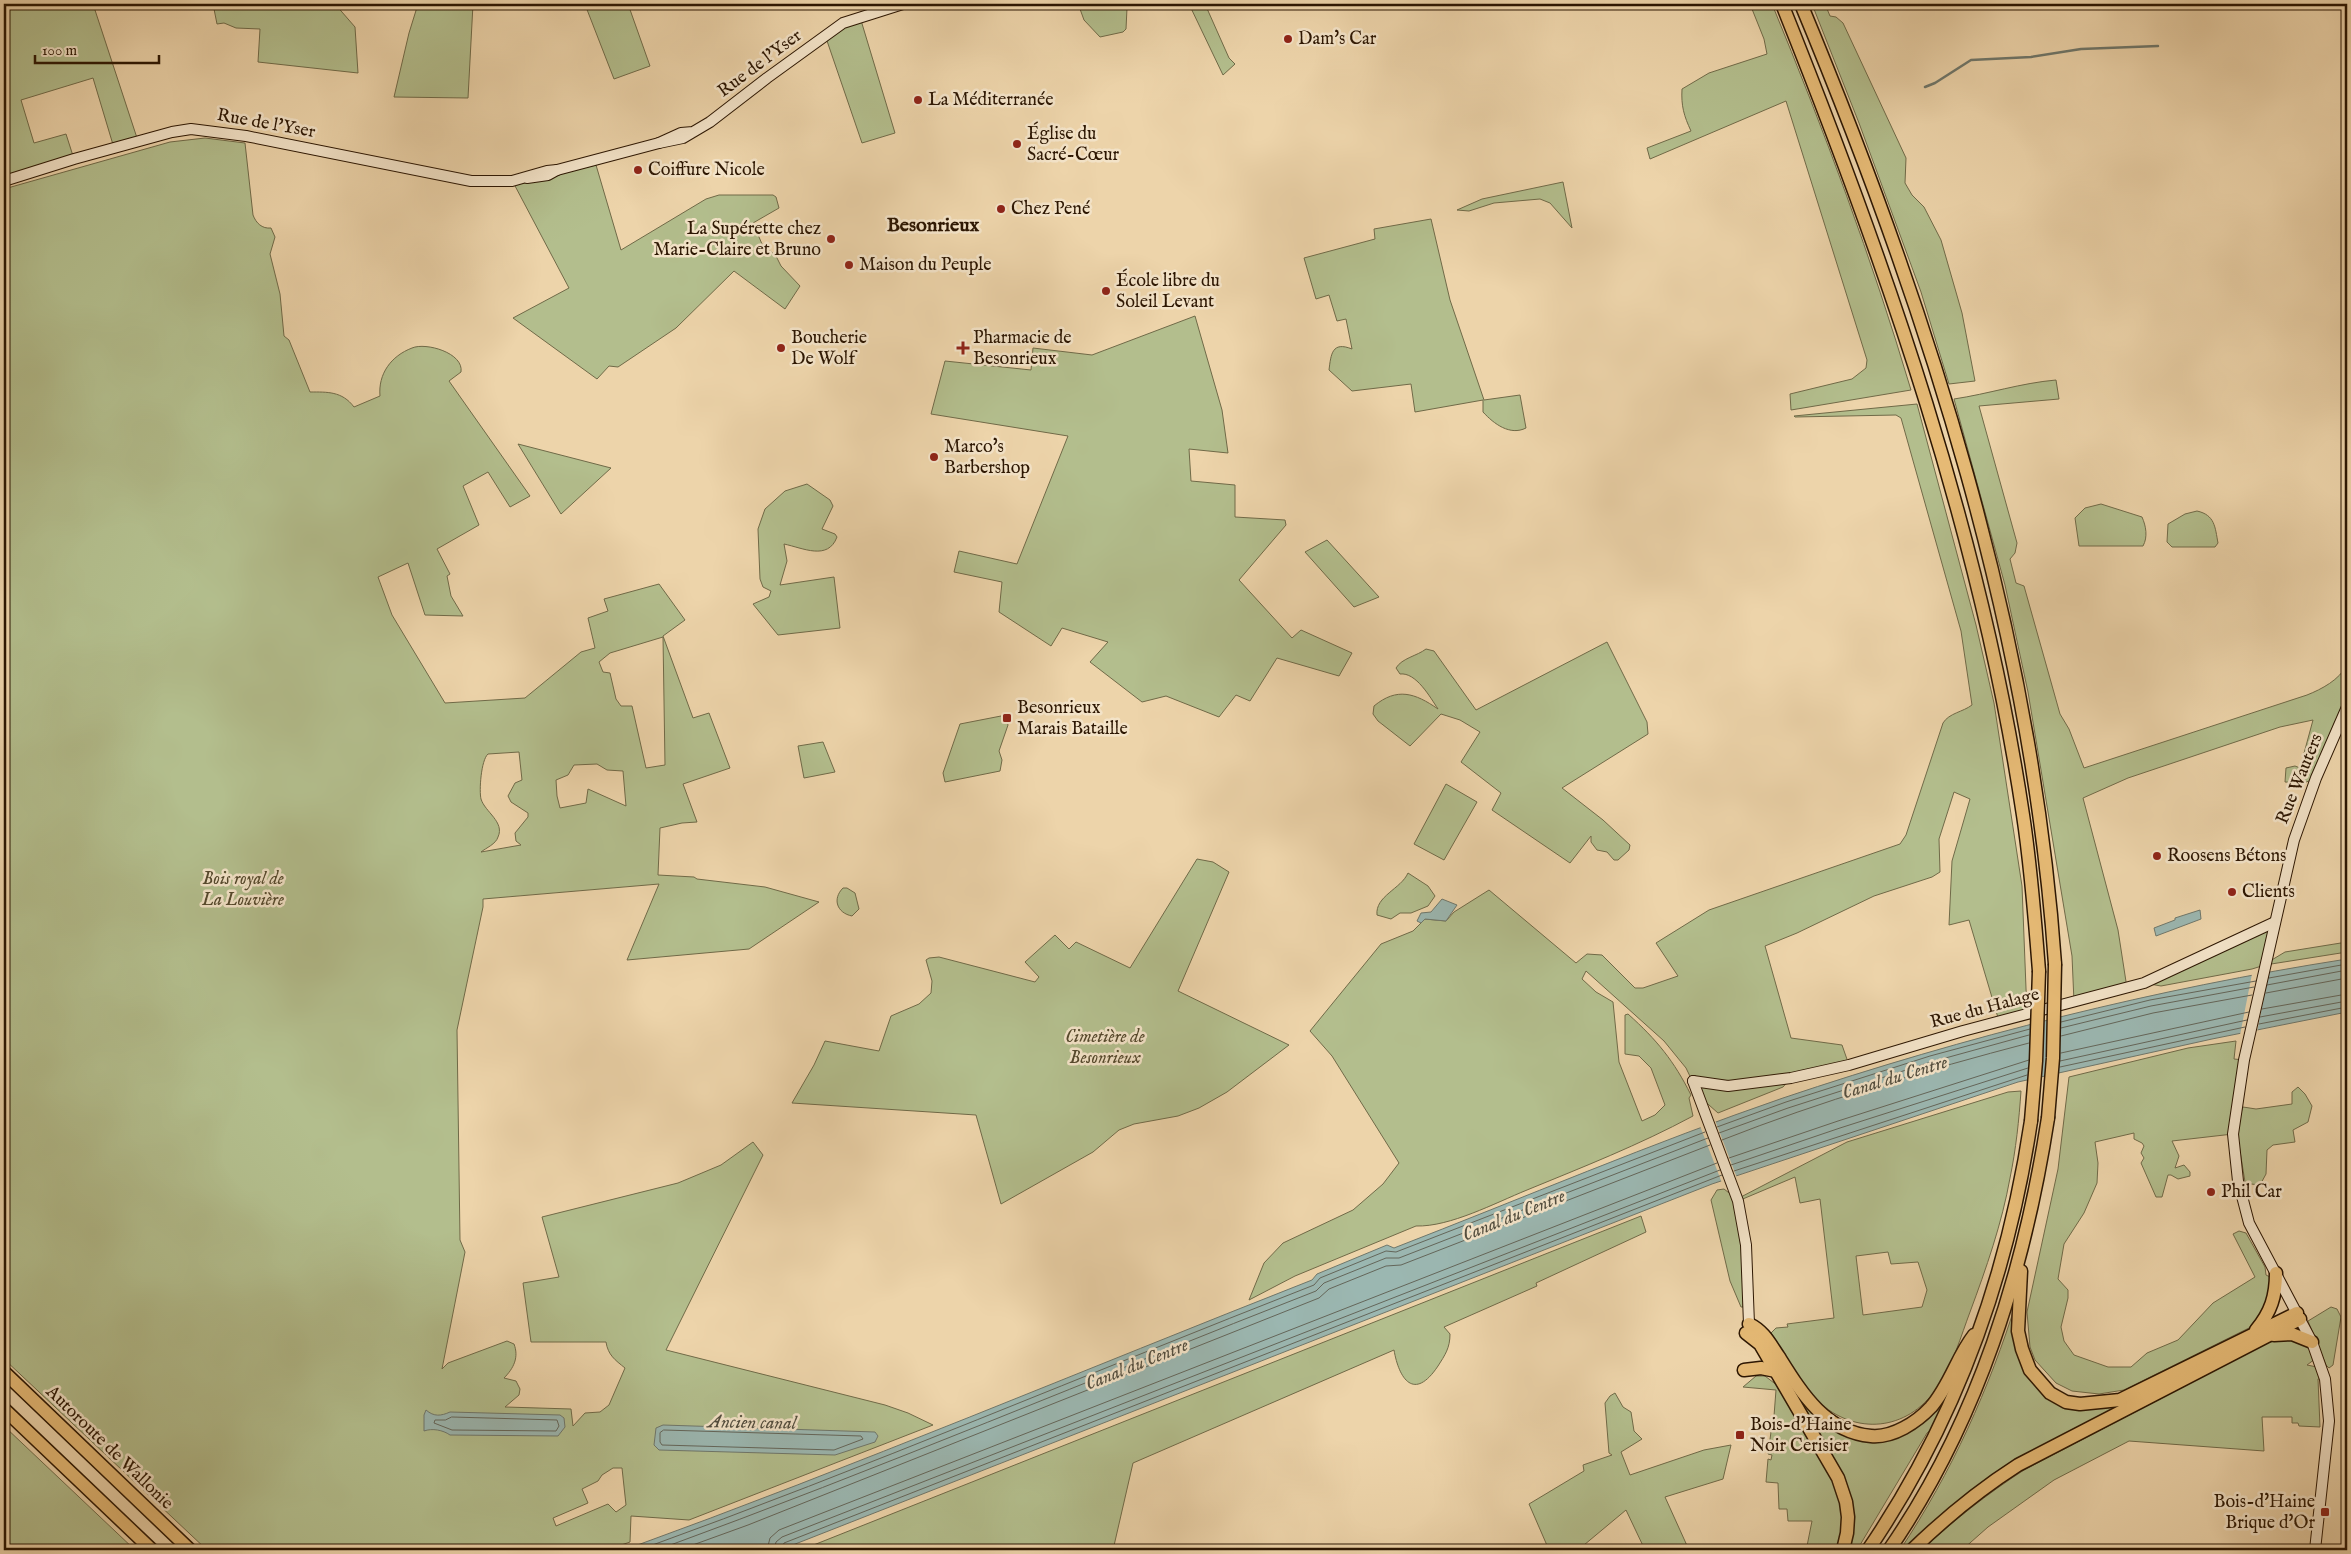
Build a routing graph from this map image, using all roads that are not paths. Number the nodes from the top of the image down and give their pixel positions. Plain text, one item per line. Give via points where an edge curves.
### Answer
1 (903, 4) edge
2 (1782, 4) edge
3 (1801, 4) edge
4 (4, 181) edge
5 (2347, 707) edge
6 (2275, 922) junction
7 (2020, 1261) junction
8 (2276, 1273) junction
9 (2299, 1316) junction
10 (1982, 1325) junction
11 (1747, 1329) junction
12 (2251, 1335) junction
13 (2267, 1336) junction
14 (2312, 1342) junction
15 (1744, 1370) dead end
16 (1776, 1371) junction
17 (4, 1372) edge
18 (4, 1409) edge
19 (152, 1550) edge
20 (190, 1550) edge
21 (1843, 1550) edge
22 (1868, 1550) edge
23 (1889, 1550) edge
24 (1912, 1550) edge
25 (2315, 1550) edge

1 - 4 street, Rue de l'Yser via 843,23 693,132 556,170 548,175 497,182 471,181 246,136 191,129
2 - 10 highway, bridge via 1897,306 1953,494 1991,644 2023,816 2039,971 2036,1061 2022,1176 2012,1224
3 - 7 highway, bridge via 1876,196 1912,300 1970,489 2027,740 2046,857 2055,964 2048,1118
5 - 6 street, Rue Wauters via 2298,824
6 - 8 street, Rue Wauters via 2244,1060 2233,1134 2237,1175 2249,1223
6 - 11 street, Rue du Halage via 2144,983 1849,1065 1791,1078 1728,1086 1694,1081 1737,1199 1745,1235
7 - 12 highway via 2022,1284 2018,1331 2022,1349 2038,1382 2066,1402 2080,1404 2120,1400
7 - 23 highway via 1975,1391 1937,1470
8 - 9 street, Rue Wauters
8 - 12 highway via 2275,1295 2269,1312
9 - 12 highway
9 - 13 highway
9 - 14 street, Rue Wauters
10 - 11 highway via 1966,1345 1950,1378 1930,1407 1900,1430 1875,1436 1849,1432 1821,1414 1798,1389 1764,1334
10 - 22 highway via 1959,1384 1922,1460
11 - 16 highway
13 - 14 highway via 2292,1334
13 - 24 highway via 2018,1465 1946,1517
14 - 25 street, Rue Wauters via 2322,1368 2330,1413
15 - 16 highway via 1761,1368
16 - 21 highway via 1832,1465 1843,1490 1848,1517
17 - 20 highway, Autoroute de Wallonie
18 - 19 highway

